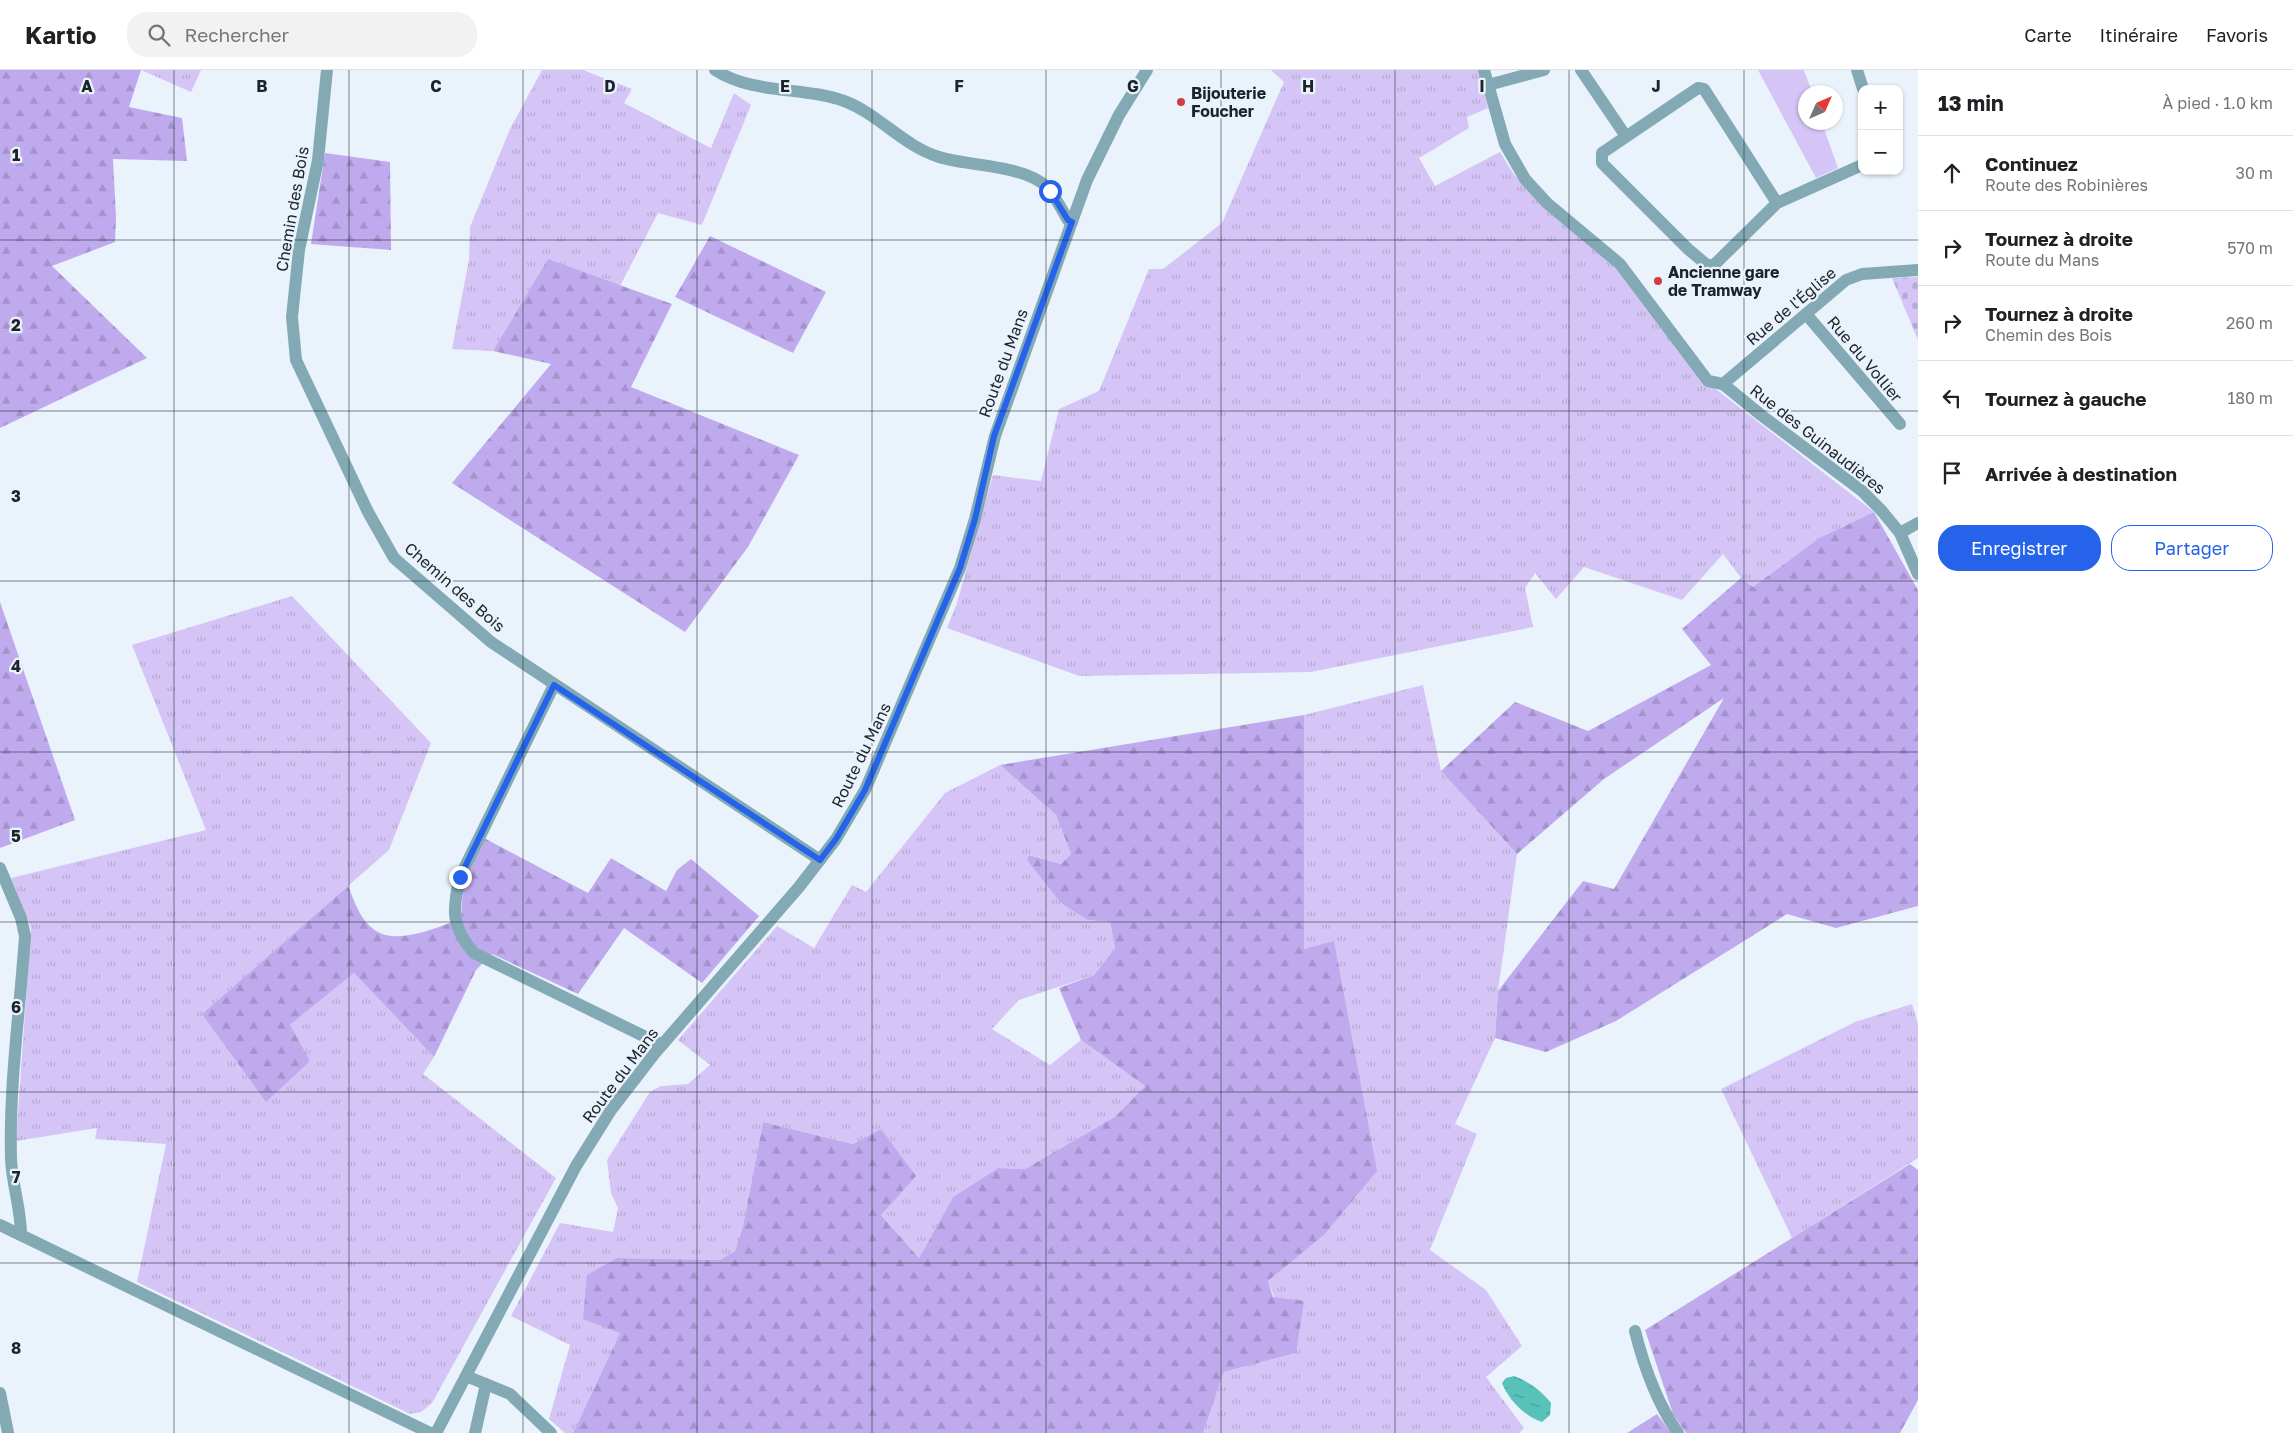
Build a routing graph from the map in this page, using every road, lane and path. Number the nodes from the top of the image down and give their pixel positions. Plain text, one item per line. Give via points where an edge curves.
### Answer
1 (327, 70) edge
2 (715, 70) edge
3 (1147, 70) edge
4 (1484, 70) edge
5 (1544, 70) edge
6 (1582, 70) edge
7 (1857, 70) edge
8 (1488, 85) junction
9 (1862, 85) edge
10 (1625, 135) junction
11 (1858, 166) edge
12 (1777, 203) junction
13 (1072, 222) junction
14 (1918, 270) edge
15 (1806, 314) junction
16 (1724, 384) junction
17 (1900, 424) dead end
18 (1918, 523) edge
19 (1900, 534) junction
20 (1918, 574) edge
21 (554, 685) junction
22 (820, 860) junction
23 (0, 868) edge
24 (662, 1045) junction
25 (0, 1225) edge
26 (21, 1235) junction
27 (1635, 1331) dead end
28 (466, 1376) junction
29 (486, 1384) junction
30 (0, 1393) edge
31 (8, 1433) edge
32 (430, 1433) edge
33 (436, 1433) edge
34 (475, 1433) edge
35 (551, 1433) edge
36 (1678, 1433) edge

1 - 21 street, Chemin des Bois via 318,160 297,269 292,317 296,360 368,512 394,558 491,642
2 - 13 street via 747,84 844,101 904,140 938,157 1032,177 1044,185
3 - 13 street, Route du Mans via 1104,144
4 - 8 street, Rue des Guinaudières
5 - 8 street
6 - 10 street
7 - 9 street
8 - 16 street, Rue des Guinaudières via 1506,144 1525,179 1547,203 1620,264 1708,381
10 - 12 street via 1698,88 1704,89
10 - 12 street via 1602,153 1602,163 1707,265 1714,265
11 - 12 street
13 - 22 street, Route du Mans via 994,436 960,568 865,790
14 - 15 street, Rue de l'Église via 1855,275 1836,286
15 - 16 street, Rue de l'Église
15 - 17 street, Rue du Vollier
16 - 19 street, Rue des Guinaudières via 1862,491
18 - 19 street
19 - 20 street, Rue des Guinaudières
21 - 22 street, Chemin des Bois
21 - 24 street via 460,877 454,900 455,920 462,940 474,953
22 - 24 street, Route du Mans
23 - 26 street via 25,936 11,1098 11,1161 21,1216
24 - 28 street, Route du Mans via 626,1088 590,1142
25 - 26 street
26 - 32 street
27 - 36 street via 1654,1387
28 - 29 street
28 - 33 street, Route du Mans
29 - 34 street
29 - 35 street via 510,1394
30 - 31 street

